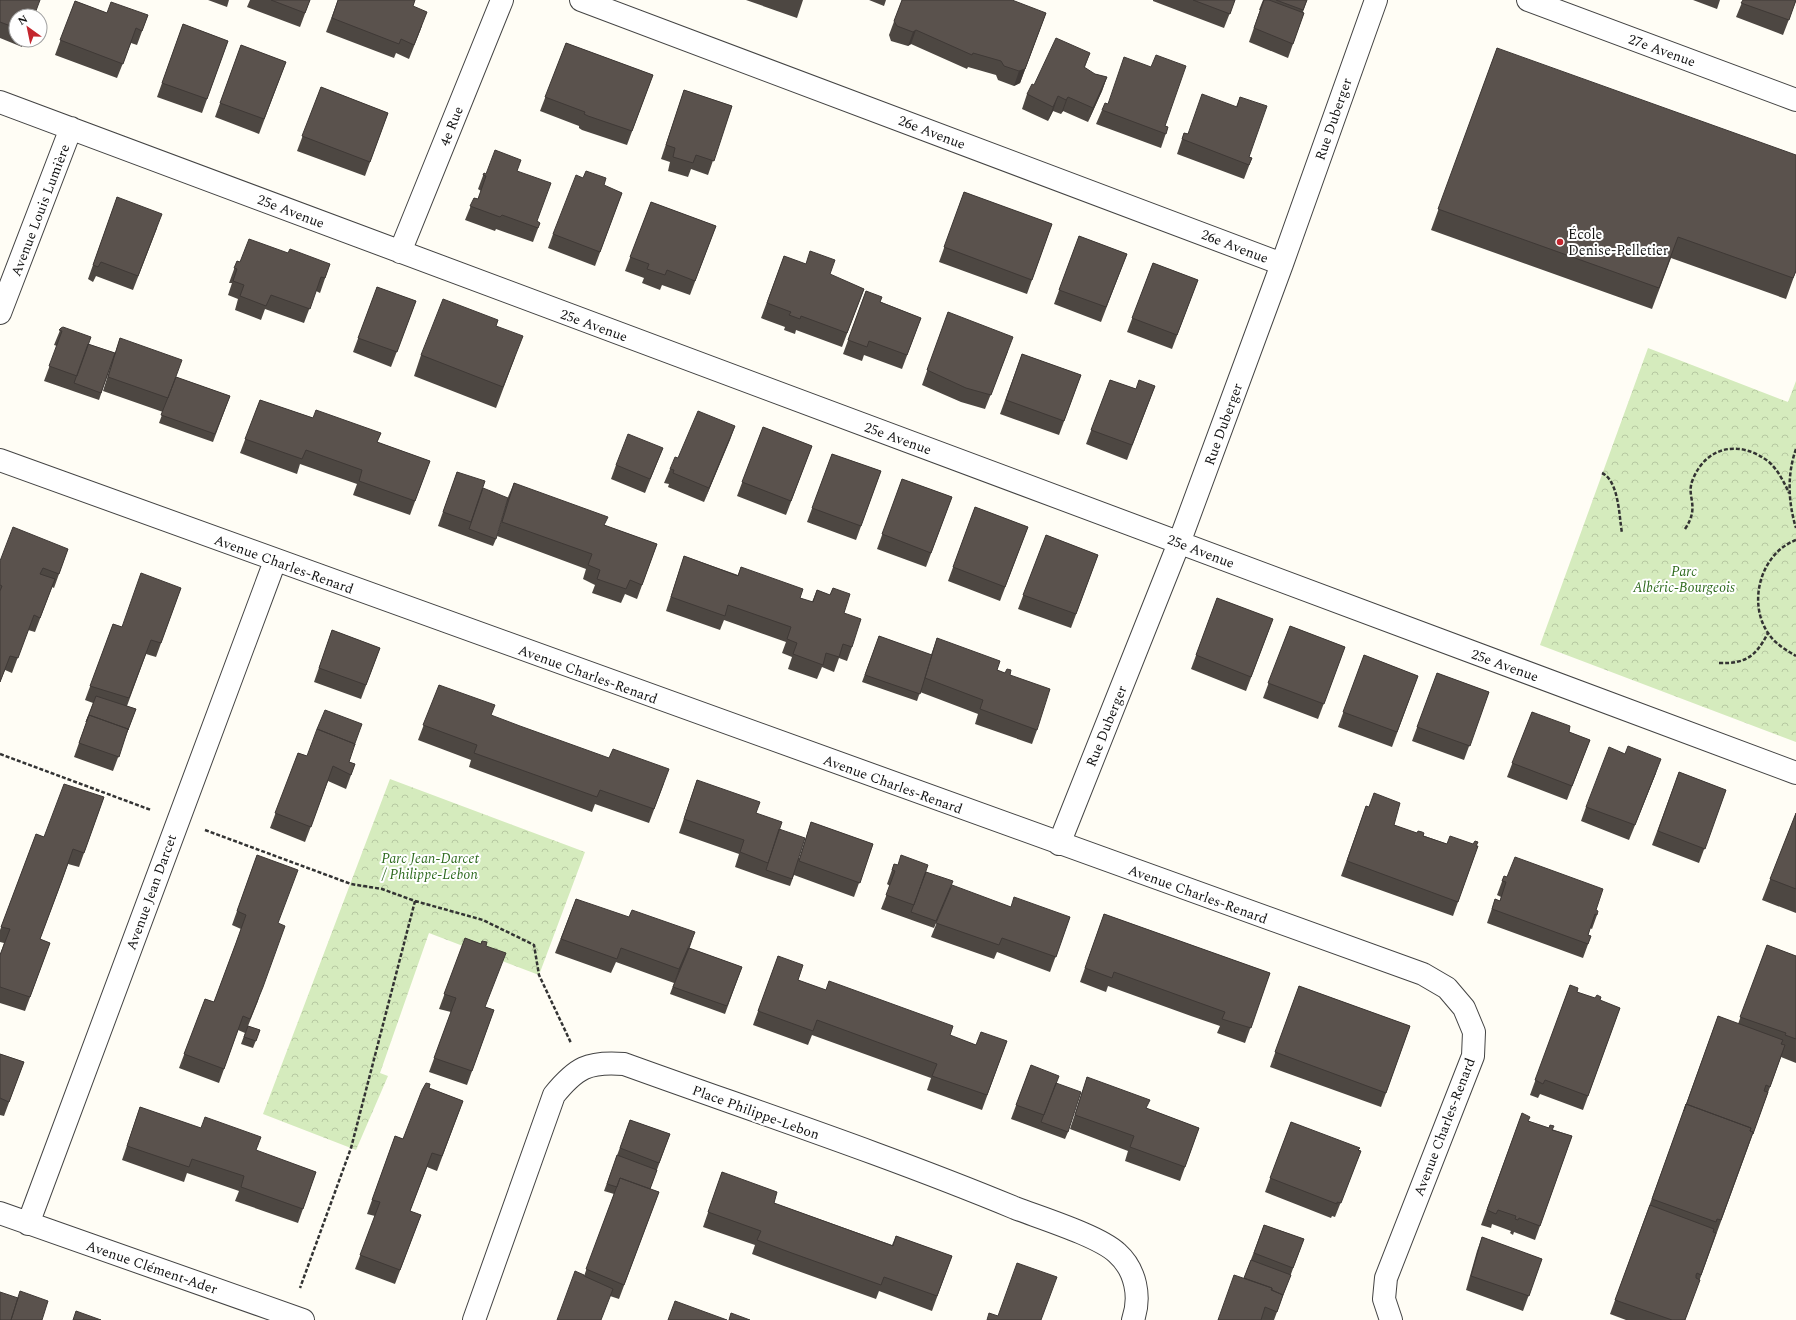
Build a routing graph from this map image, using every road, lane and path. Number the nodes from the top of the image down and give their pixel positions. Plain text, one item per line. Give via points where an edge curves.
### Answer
1 (502, 0) edge
2 (582, 0) edge
3 (1376, 0) edge
4 (1528, 0) edge
5 (1796, 100) edge
6 (0, 102) edge
7 (70, 128) junction
8 (400, 252) junction
9 (1282, 264) junction
10 (0, 313) edge
11 (1796, 448) edge
12 (0, 460) edge
13 (1602, 473) dead end
14 (1789, 493) junction
15 (1796, 528) edge
16 (1685, 529) dead end
17 (1622, 533) dead end
18 (1796, 540) edge
19 (1179, 543) junction
20 (275, 561) junction
21 (1768, 633) junction
22 (1796, 656) edge
23 (1720, 663) dead end
24 (0, 754) edge
25 (1796, 773) edge
26 (178, 820) junction
27 (1059, 844) junction
28 (415, 901) junction
29 (582, 1068) junction
30 (0, 1213) edge
31 (28, 1224) junction
32 (296, 1318) edge
33 (474, 1320) edge
34 (1133, 1320) edge
35 (1392, 1320) edge

1 - 8 street, 4e Rue
2 - 9 street, 26e Avenue
3 - 9 street, Rue Duberger
4 - 5 street, 27e Avenue
6 - 7 street, 25e Avenue
7 - 8 street, 25e Avenue
7 - 10 street, Avenue Louis Lumière
8 - 19 street, 25e Avenue
9 - 19 street, Rue Duberger
11 - 14 path via 1790,465
12 - 20 street, Avenue Charles-Renard
13 - 17 path via 1611,480 1614,488
14 - 15 path
14 - 16 path via 1778,472 1760,456 1739,448 1716,452 1705,460 1692,480 1694,511
18 - 21 path via 1775,554 1766,566 1759,585 1758,601
19 - 25 street, 25e Avenue
19 - 27 street, Rue Duberger
20 - 26 street, Avenue Jean Darcet
20 - 27 street, Avenue Charles-Renard
21 - 22 path via 1778,644
21 - 23 path via 1754,655 1731,664
24 - 26 path
26 - 28 path via 351,884 382,889
26 - 31 street, Avenue Jean Darcet
27 - 35 street, Avenue Charles-Renard via 1423,974 1447,988 1464,1008 1474,1032 1473,1056 1386,1278 1384,1299
28 - 29 path via 483,920 534,945 539,975
28 - 32 path via 351,1148
29 - 33 street, Place Philippe-Lebon via 566,1080 554,1096
29 - 34 street, Place Philippe-Lebon via 603,1062 624,1064 963,1186 1096,1240 1117,1253 1132,1273 1138,1295
30 - 31 street, Avenue Clément-Ader
31 - 32 street, Avenue Clément-Ader

